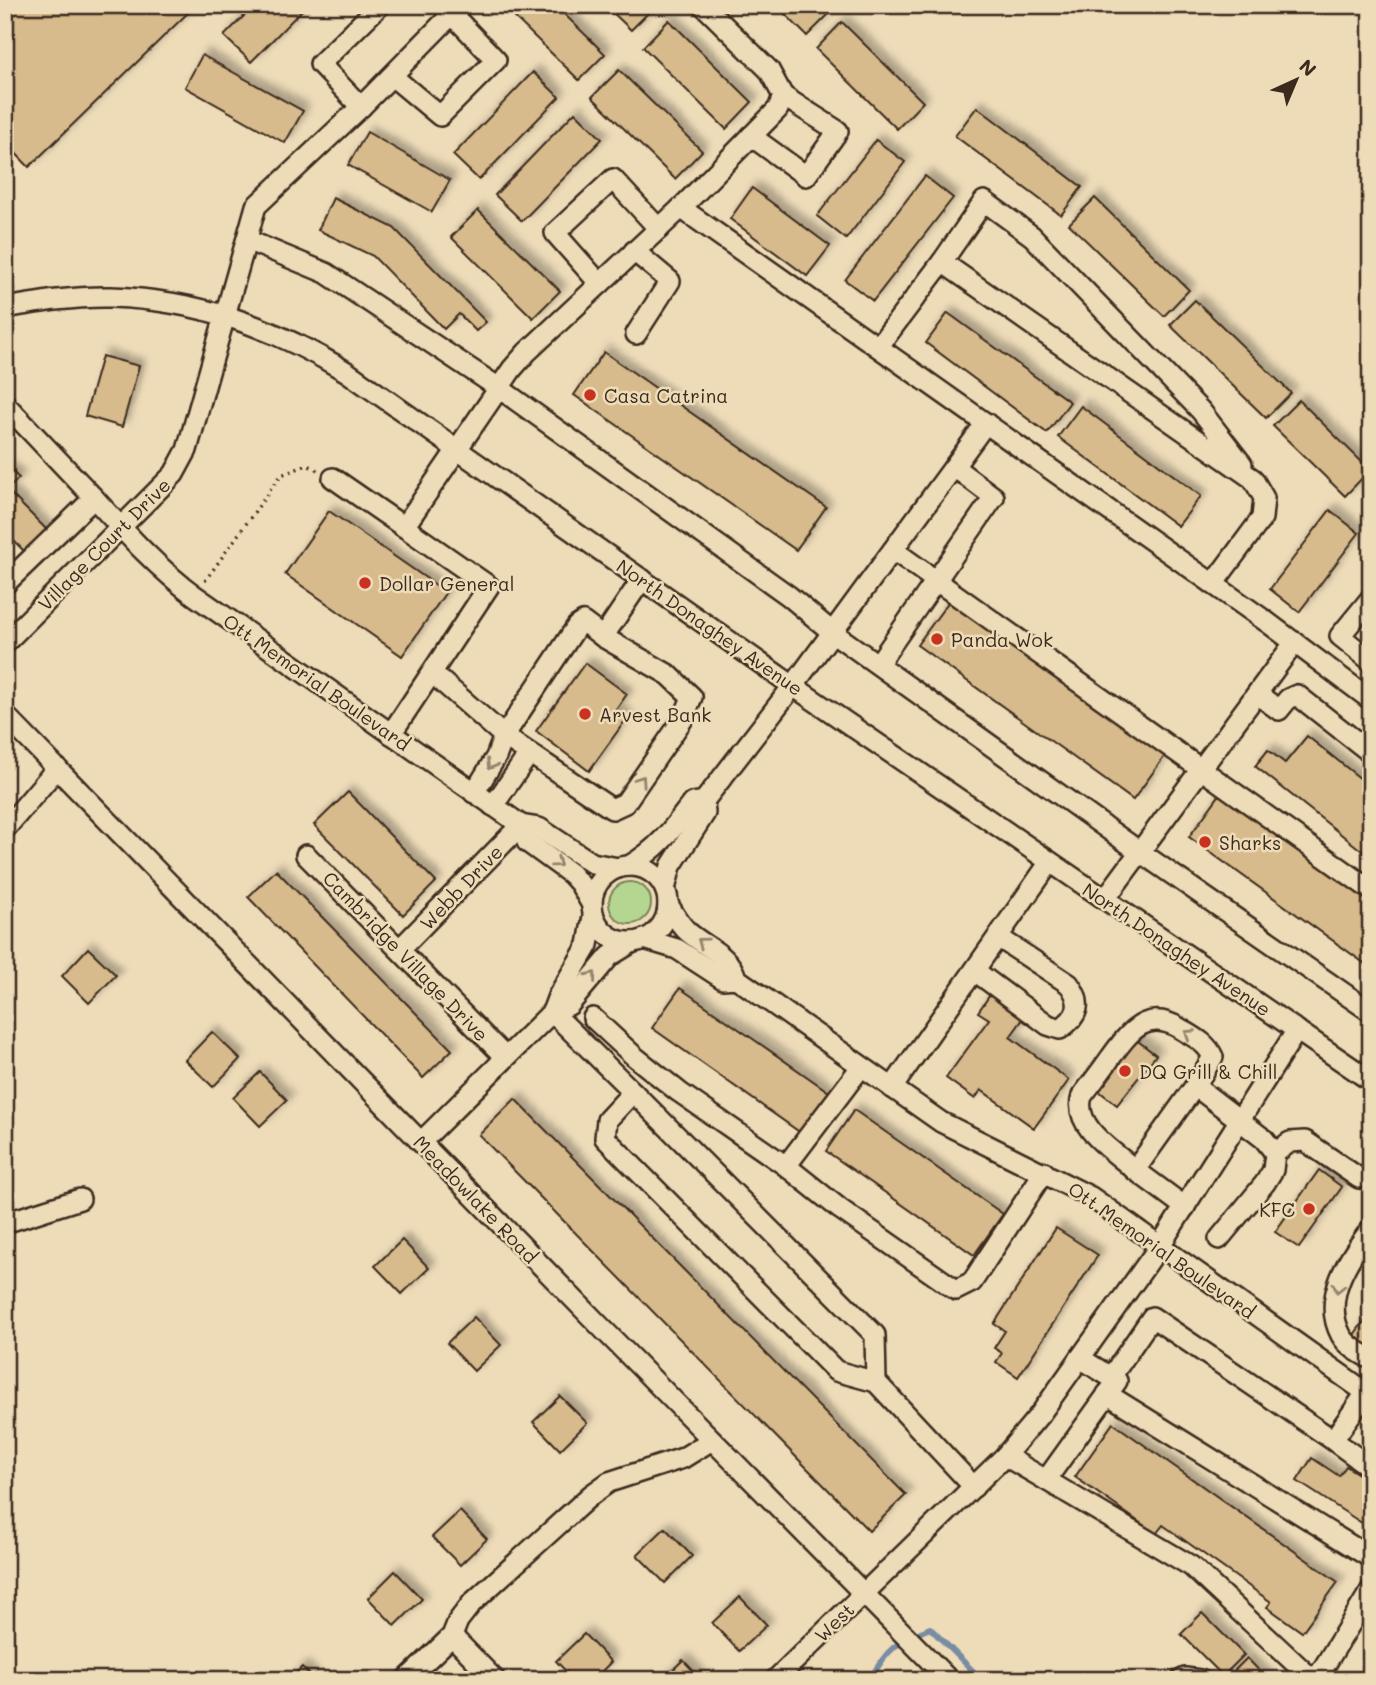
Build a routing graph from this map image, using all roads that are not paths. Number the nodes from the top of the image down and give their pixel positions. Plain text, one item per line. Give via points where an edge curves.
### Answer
1 (380, 5) edge
2 (703, 5) edge
3 (452, 8) edge
4 (392, 76) junction
5 (782, 96) junction
6 (361, 107) junction
7 (751, 136) junction
8 (681, 208) junction
9 (659, 229) junction
10 (247, 240) junction
11 (635, 251) junction
12 (942, 262) junction
13 (600, 284) junction
14 (5, 308) edge
15 (225, 315) junction
16 (636, 334) dead end
17 (878, 347) junction
18 (499, 388) junction
19 (5, 404) edge
20 (986, 423) junction
21 (458, 450) junction
22 (954, 467) junction
23 (332, 478) road end
24 (1253, 479) junction
25 (94, 498) junction
26 (404, 527) junction
27 (121, 528) junction
28 (892, 550) junction
29 (642, 579) junction
30 (935, 581) junction
31 (5, 584) edge
32 (1213, 584) junction
33 (1371, 598) edge
34 (832, 632) junction
35 (8, 635) edge
36 (603, 637) junction
37 (1295, 642) junction
38 (1365, 656) edge
39 (878, 664) junction
40 (432, 673) junction
41 (1341, 677) junction
42 (793, 686) junction
43 (1257, 694) junction
44 (1371, 700) edge
45 (5, 715) edge
46 (391, 734) junction
47 (504, 736) junction
48 (1371, 753) edge
49 (530, 754) junction
50 (57, 768) junction
51 (1200, 770) junction
52 (474, 793) junction
53 (704, 801) junction
54 (493, 806) junction
55 (521, 825) junction
56 (5, 829) edge
57 (1140, 852) junction
58 (306, 855) dead end
59 (1050, 862) junction
60 (623, 867) junction
61 (1371, 890) edge
62 (666, 897) junction
63 (1105, 899) junction
64 (593, 911) junction
65 (998, 937) junction
66 (639, 941) junction
67 (400, 949) junction
68 (975, 971) junction
69 (736, 978) junction
70 (552, 1012) junction
71 (1371, 1012) edge
72 (593, 1018) dead end
73 (1297, 1030) junction
74 (505, 1058) junction
75 (861, 1067) junction
76 (1371, 1081) edge
77 (1195, 1086) junction
78 (891, 1088) junction
79 (634, 1093) junction
80 (1240, 1120) junction
81 (421, 1142) junction
82 (1275, 1153) junction
83 (786, 1166) junction
84 (1135, 1170) junction
85 (1044, 1172) junction
86 (1359, 1178) dead end
87 (79, 1199) dead end
88 (1185, 1207) junction
89 (5, 1219) edge
90 (1371, 1229) edge
91 (1219, 1239) dead end
92 (1159, 1247) junction
93 (1080, 1358) junction
94 (1371, 1359) edge
95 (876, 1382) junction
96 (1109, 1386) junction
97 (1368, 1395) edge
98 (712, 1440) junction
99 (1333, 1440) junction
100 (1005, 1456) junction
101 (1371, 1468) edge
102 (1046, 1480) junction
103 (974, 1487) junction
104 (1371, 1558) edge
105 (1371, 1590) edge
106 (863, 1594) junction
107 (452, 1636) junction
108 (406, 1680) edge
109 (495, 1680) edge
110 (775, 1680) edge
111 (949, 1680) edge
112 (1181, 1680) edge
113 (1200, 1680) edge
114 (1315, 1680) edge

1 - 6 street via 320,64
2 - 5 street via 769,70
3 - 4 street, Village Court Drive
3 - 4 street via 496,60 440,116
4 - 6 street, Village Court Drive
5 - 7 street via 778,109
5 - 7 street via 838,131 806,176
6 - 10 street, Village Court Drive via 256,206
7 - 8 street
8 - 9 street
8 - 17 street
9 - 11 street
9 - 13 street via 613,179 555,233
10 - 15 street, Village Court Drive
10 - 18 street via 326,273
11 - 13 street
11 - 16 street via 670,281
12 - 17 street
12 - 24 street
12 - 24 street via 984,201 1051,255 1201,411
13 - 18 street via 527,352
14 - 15 street, North Donaghey Avenue via 111,297 178,303
15 - 21 street, North Donaghey Avenue via 306,347
15 - 27 street, Village Court Drive via 187,450 174,474
17 - 20 street
18 - 21 street
18 - 34 street via 789,596
19 - 25 street, Ott Memorial Boulevard
20 - 22 street
20 - 32 street
21 - 26 street
21 - 29 street, North Donaghey Avenue
22 - 28 street
22 - 30 street via 995,497
23 - 26 street
24 - 32 street via 1264,498 1262,518
25 - 27 street, Ott Memorial Boulevard
25 - 31 street
26 - 40 street via 489,586
27 - 35 street, Village Court Drive
27 - 46 street, Ott Memorial Boulevard via 181,586
28 - 30 street
28 - 34 street
29 - 36 street
29 - 42 street, North Donaghey Avenue
30 - 39 street
30 - 51 street
32 - 37 street
33 - 38 street via 1340,636
34 - 39 street
34 - 42 street
36 - 47 street via 583,622 577,626
49 -> 36 street via 612,809 625,803 684,719 692,697 669,675
37 - 41 street
37 - 43 street
38 - 41 street
39 - 57 street
40 - 46 street
40 - 47 street
41 - 44 street
42 - 53 street
42 - 59 street, North Donaghey Avenue
43 - 48 street via 1279,710 1297,695
43 - 51 street
45 - 50 street, Meadowlake Road
46 - 52 street, Ott Memorial Boulevard
47 - 49 street
47 -> 52 street
49 - 54 street
50 - 56 street
50 - 81 street, Meadowlake Road
51 - 57 street
51 - 61 street
52 - 54 street, Ott Memorial Boulevard
53 - 60 street via 692,803 651,853
53 - 62 street via 705,813 671,866
54 - 55 street, Ott Memorial Boulevard
55 - 60 street, Ott Memorial Boulevard via 539,828 592,863
55 -> 64 street, Ott Memorial Boulevard via 527,842 580,884
55 - 67 street, Webb Drive
57 - 63 street
57 - 71 street
58 - 67 street, Cambridge Village Drive
59 - 63 street, North Donaghey Avenue
59 - 65 street
60 - 62 street via 650,872
60 - 64 street via 607,873 597,884
62 - 66 street via 662,925
69 -> 62 street, Ott Memorial Boulevard via 732,965 680,925
63 - 73 street, North Donaghey Avenue
64 - 66 street via 598,926 609,936
64 - 70 street via 588,944
65 - 68 street
65 - 68 street via 1069,984 1077,994 1078,1009 1060,1029 1048,1025
66 - 69 street, Ott Memorial Boulevard via 677,949 723,979
70 -> 66 street via 569,1004 610,956
67 - 74 street, Cambridge Village Drive
68 - 78 street
69 - 75 street, Ott Memorial Boulevard
70 - 74 street
70 - 79 street
72 - 83 street via 679,1092
73 - 76 street, North Donaghey Avenue
73 - 80 street, West
74 - 81 street
75 - 78 street, Ott Memorial Boulevard
75 - 83 street
77 - 80 street
77 - 84 street
77 -> 84 street via 1213,1057 1208,1047 1173,1024 1158,1020 1127,1035 1082,1096 1080,1116
78 - 85 street, Ott Memorial Boulevard via 952,1128
79 - 95 street via 875,1335
79 - 95 street via 607,1120 605,1138 836,1371
80 - 82 street
80 - 88 street, West
81 - 98 street, Meadowlake Road
82 - 86 street via 1290,1142 1305,1141
82 - 91 street via 1265,1183
83 - 85 street via 839,1209 956,1290 972,1282
84 - 88 street
85 - 92 street, Ott Memorial Boulevard via 1091,1197
87 - 89 street
88 - 92 street, West
90 -> 94 street via 1338,1281 1335,1307 1341,1336
92 - 93 street, West
92 - 97 street, Ott Memorial Boulevard
93 - 96 street
93 - 100 street, West
95 - 103 street
96 - 99 street via 1152,1317
96 - 102 street
96 - 104 street
97 - 99 street
98 - 106 street, Meadowlake Road
98 - 107 street via 682,1458 609,1482 591,1495 472,1603
99 - 101 street
100 - 102 street
100 - 103 street, West
102 - 114 street via 1191,1566
103 - 106 street, West
105 - 114 street
106 - 110 street, West
106 - 111 street, Meadowlake Road
107 - 108 street
107 - 109 street
112 - 113 street

